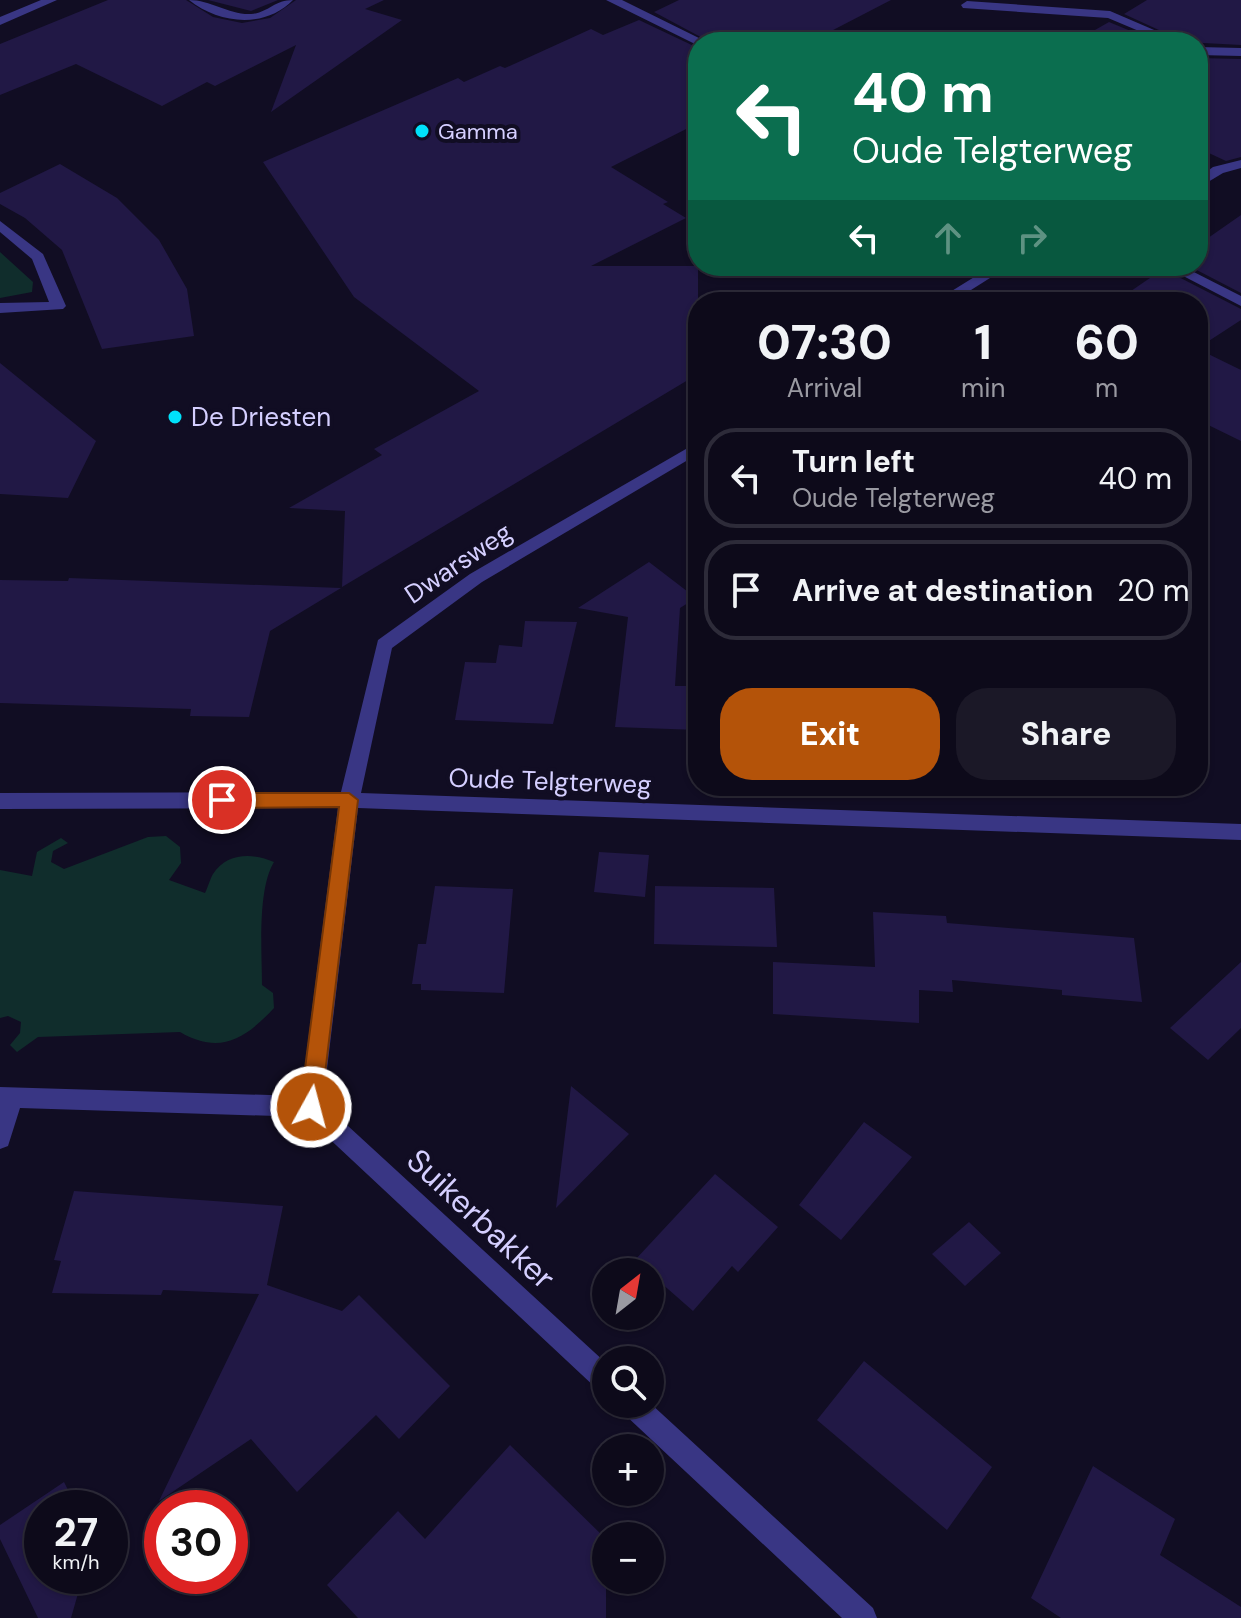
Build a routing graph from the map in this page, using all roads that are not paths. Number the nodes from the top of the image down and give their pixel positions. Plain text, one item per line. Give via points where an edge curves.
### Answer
1 (51, 0) edge
2 (195, 0) edge
3 (287, 0) edge
4 (612, 0) edge
5 (967, 5) dead end
6 (0, 21) edge
7 (1152, 32) edge
8 (688, 36) edge
9 (1208, 51) edge
10 (1241, 52) edge
11 (1241, 164) edge
12 (1208, 177) edge
13 (0, 225) edge
14 (985, 276) edge
15 (1190, 276) edge
16 (958, 292) edge
17 (1241, 302) edge
18 (0, 308) edge
19 (688, 453) edge
20 (349, 800) junction
21 (0, 801) edge
22 (1241, 832) edge
23 (6, 1098) edge
24 (311, 1107) junction
25 (0, 1138) edge
26 (592, 1367) edge
27 (647, 1418) edge
28 (863, 1618) edge

1 - 6 street
2 - 3 street via 250,19 264,17
4 - 8 street
5 - 7 street via 1110,15
9 - 10 street
11 - 12 street
13 - 18 street via 38,257 58,306
14 - 16 street
15 - 17 street
19 - 20 street, Dwarsweg via 476,578 384,645
20 - 21 street, Oude Telgterweg
20 - 22 street, Oude Telgterweg
20 - 24 street
23 - 24 street
23 - 25 street
24 - 26 street, Suikerbakker
27 - 28 street

